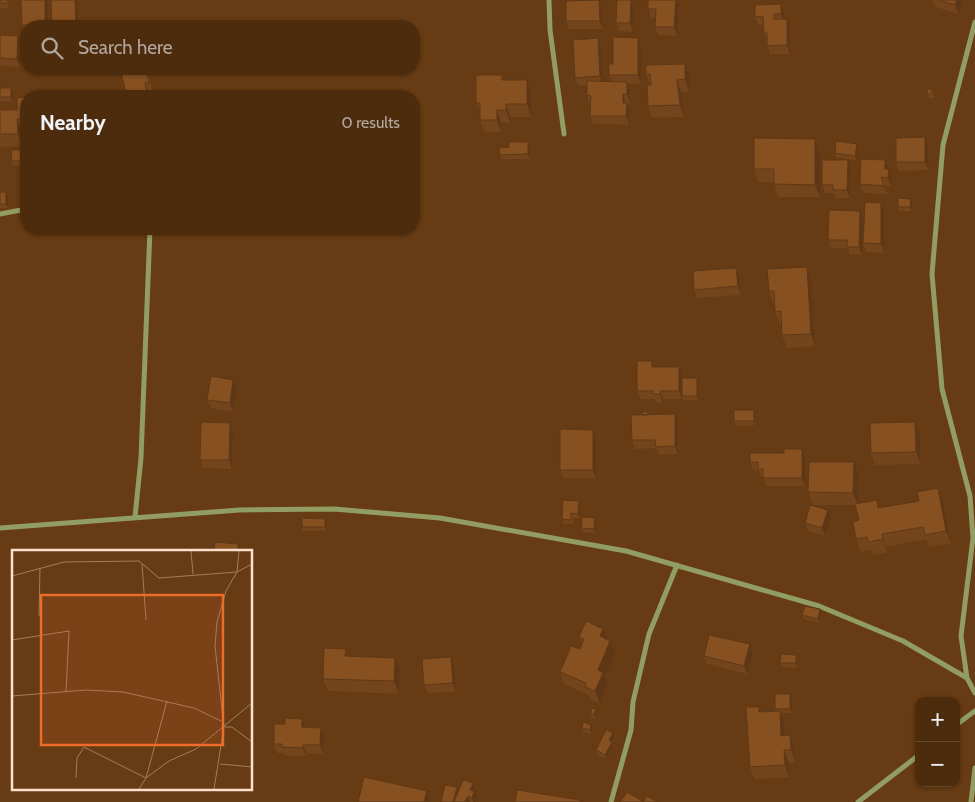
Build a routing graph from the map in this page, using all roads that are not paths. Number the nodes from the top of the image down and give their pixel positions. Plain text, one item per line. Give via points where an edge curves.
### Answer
1 (549, 0) edge
2 (975, 22) edge
3 (564, 134) dead end
4 (20, 210) edge
5 (0, 214) edge
6 (150, 235) edge
7 (135, 516) junction
8 (0, 528) edge
9 (677, 565) junction
10 (967, 678) junction
11 (975, 693) edge
12 (975, 711) edge
13 (960, 722) edge
14 (915, 758) edge
15 (975, 768) edge
16 (611, 802) edge
17 (858, 802) edge
18 (971, 802) edge

1 - 3 street
2 - 10 street via 943,145 932,274 942,389 971,504 973,538 962,636
4 - 5 street
6 - 7 street
7 - 8 street
7 - 9 street via 334,509 440,518 626,551
9 - 10 street via 819,606 903,641
9 - 16 street via 649,634 633,702 631,730
10 - 11 street
12 - 13 street
14 - 17 street
15 - 18 street

